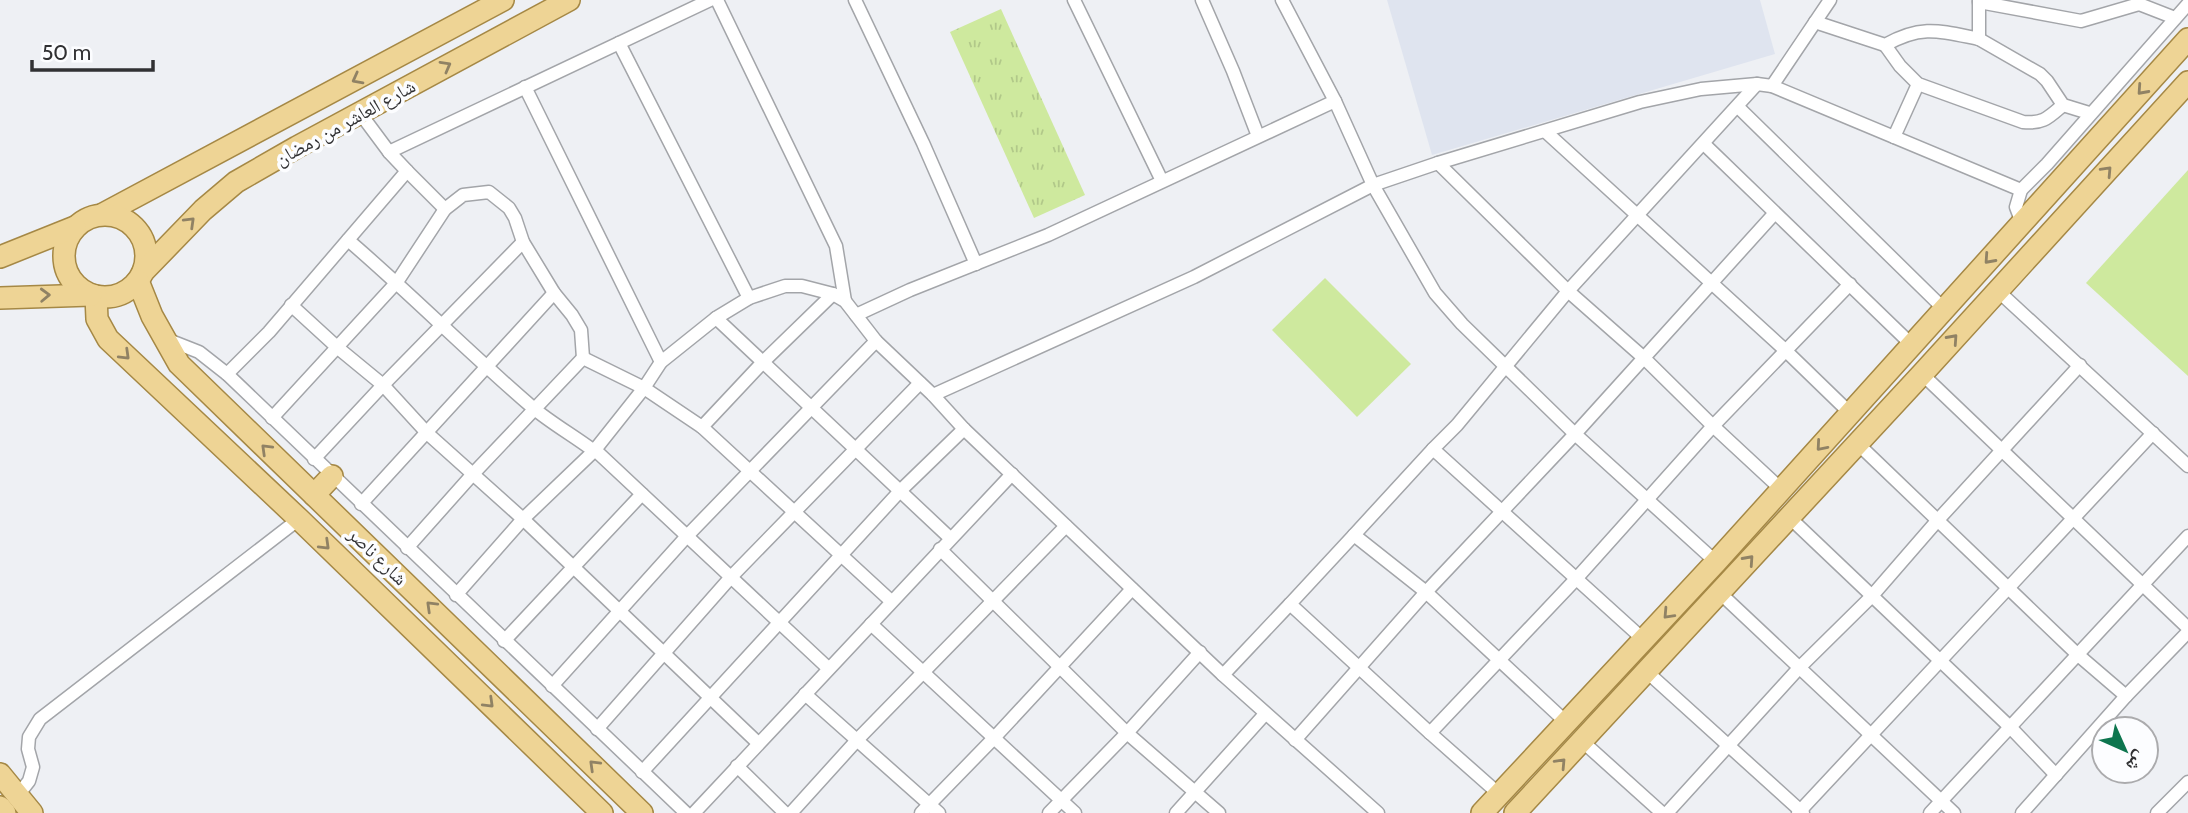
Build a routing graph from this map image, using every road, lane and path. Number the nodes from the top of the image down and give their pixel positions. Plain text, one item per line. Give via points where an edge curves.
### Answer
1 (503, 0) edge
2 (569, 0) edge
3 (709, 0) edge
4 (717, 0) edge
5 (855, 0) edge
6 (1074, 0) edge
7 (1202, 0) edge
8 (1282, 0) edge
9 (1830, 0) edge
10 (1979, 1) edge
11 (2137, 2) edge
12 (2188, 4) edge
13 (2175, 18) junction
14 (1815, 22) junction
15 (1979, 39) junction
16 (2188, 39) edge
17 (619, 43) junction
18 (1885, 45) junction
19 (2188, 82) edge
20 (1757, 84) junction
21 (1918, 84) junction
22 (1772, 86) junction
23 (525, 88) junction
24 (1335, 102) junction
25 (2063, 106) junction
26 (1738, 107) junction
27 (360, 113) junction
28 (2090, 114) junction
29 (1546, 132) junction
30 (1258, 136) junction
31 (1894, 137) junction
32 (1704, 144) junction
33 (388, 152) junction
34 (1437, 163) junction
35 (407, 171) junction
36 (1162, 181) junction
37 (1373, 185) junction
38 (2021, 190) junction
39 (445, 209) junction
40 (103, 214) junction
41 (1774, 214) junction
42 (1638, 217) junction
43 (2022, 223) junction
44 (75, 227) junction
45 (348, 240) junction
46 (523, 242) junction
47 (0, 257) edge
48 (976, 264) junction
49 (141, 276) junction
50 (397, 282) junction
51 (1710, 282) junction
52 (1850, 284) junction
53 (1997, 290) junction
54 (1568, 291) junction
55 (554, 293) junction
56 (833, 294) junction
57 (93, 296) junction
58 (0, 298) edge
59 (749, 298) junction
60 (845, 301) junction
61 (292, 305) junction
62 (1944, 309) junction
63 (856, 315) junction
64 (716, 318) junction
65 (440, 325) junction
66 (164, 338) junction
67 (876, 341) junction
68 (1912, 345) junction
69 (338, 348) junction
70 (1785, 351) junction
71 (583, 358) junction
72 (1644, 358) junction
73 (661, 362) junction
74 (763, 362) junction
75 (1506, 364) junction
76 (2080, 365) junction
77 (487, 366) junction
78 (228, 374) junction
79 (1922, 374) junction
80 (920, 383) junction
81 (383, 385) junction
82 (644, 388) junction
83 (933, 395) junction
84 (811, 407) junction
85 (535, 409) junction
86 (1850, 413) junction
87 (272, 418) junction
88 (1713, 426) junction
89 (702, 427) junction
90 (964, 429) junction
91 (427, 433) junction
92 (2153, 433) junction
93 (1575, 434) junction
94 (1857, 443) junction
95 (856, 449) junction
96 (1433, 449) junction
97 (594, 450) junction
98 (2001, 451) junction
99 (314, 459) junction
100 (2188, 466) edge
101 (749, 471) junction
102 (1012, 474) junction
103 (472, 475) junction
104 (332, 476) junction
105 (1782, 490) junction
106 (900, 491) junction
107 (642, 494) junction
108 (314, 495) junction
109 (1647, 498) junction
110 (361, 504) junction
111 (794, 512) junction
112 (1502, 513) junction
113 (1788, 516) junction
114 (299, 519) junction
115 (523, 519) junction
116 (2073, 519) junction
117 (1937, 521) junction
118 (1066, 526) junction
119 (1354, 535) junction
120 (687, 536) junction
121 (2188, 536) edge
122 (950, 538) junction
123 (407, 548) junction
124 (940, 549) junction
125 (842, 556) junction
126 (1717, 562) junction
127 (389, 566) junction
128 (573, 567) junction
129 (731, 577) junction
130 (1576, 579) junction
131 (2143, 585) junction
132 (367, 586) junction
133 (1132, 589) junction
134 (2009, 589) junction
135 (1426, 592) junction
136 (1720, 593) junction
137 (456, 595) junction
138 (1871, 597) junction
139 (891, 601) junction
140 (993, 601) junction
141 (1290, 604) junction
142 (620, 612) junction
143 (779, 623) junction
144 (871, 624) junction
145 (2188, 630) edge
146 (1644, 640) junction
147 (505, 641) junction
148 (1200, 652) junction
149 (665, 654) junction
150 (2077, 654) junction
151 (1498, 659) junction
152 (1940, 662) junction
153 (1060, 667) junction
154 (1360, 667) junction
155 (828, 668) junction
156 (1799, 668) junction
157 (1646, 671) junction
158 (923, 672) junction
159 (1223, 676) junction
160 (552, 686) junction
161 (805, 694) junction
162 (2126, 695) junction
163 (711, 697) junction
164 (1265, 714) junction
165 (1567, 723) junction
166 (2011, 728) junction
167 (597, 729) junction
168 (1127, 733) junction
169 (1430, 733) junction
170 (1871, 735) junction
171 (994, 738) junction
172 (858, 739) junction
173 (1295, 740) junction
174 (1582, 741) junction
175 (758, 743) junction
176 (1729, 746) junction
177 (737, 766) junction
178 (642, 772) junction
179 (0, 774) edge
180 (2056, 775) junction
181 (2188, 782) edge
182 (1195, 792) junction
183 (1499, 794) junction
184 (1062, 800) junction
185 (9, 801) edge
186 (1941, 801) junction
187 (930, 810) edge
188 (1517, 812) edge
189 (1800, 812) edge
190 (5, 813) edge
191 (32, 813) edge
192 (602, 813) edge
193 (642, 813) edge
194 (686, 813) edge
195 (694, 813) edge
196 (785, 813) edge
197 (791, 813) edge
198 (1049, 813) edge
199 (1075, 813) edge
200 (1176, 813) edge
201 (1219, 813) edge
202 (1378, 813) edge
203 (1482, 813) edge
204 (1664, 813) edge
205 (1930, 813) edge
206 (1954, 813) edge
207 (2022, 813) edge
208 (2157, 813) edge

1 -> 40 main road, شارع العاشر من رمضان
27 -> 2 main road, شارع العاشر من رمضان
3 - 17 street
4 - 60 street via 836,246
5 - 48 street
6 - 36 street
7 - 30 street
8 - 24 street
9 - 14 street
10 - 11 street via 2081,21
10 - 15 street
11 - 13 street
12 - 13 street
13 - 28 street
14 - 18 street
14 - 22 street
15 - 18 street via 1925,30
15 - 25 street via 2040,74
16 -> 43 main road
17 - 23 street
17 - 59 street
18 - 21 street
53 -> 19 main road
20 - 22 street
20 - 26 street
20 - 29 street via 1668,95
21 - 25 street via 2023,122 2036,123
21 - 31 street
22 - 31 street
23 - 33 street
23 - 73 street
24 - 30 street
24 - 37 street
25 - 28 street
26 - 32 street
26 - 62 street
27 - 33 street
49 -> 27 main road, شارع العاشر من رمضان via 236,182
28 - 38 street
29 - 34 street
29 - 42 street
30 - 36 street
31 - 38 street
32 - 41 street
32 - 42 street
33 - 35 street
34 - 37 street
34 - 54 street
35 - 39 street
35 - 45 street
36 - 48 street
37 - 75 street via 1435,293
37 - 83 street via 1194,277
38 - 43 street via 2016,207
39 - 46 street via 463,195 489,192 516,218
39 - 50 street
40 - 44 main road
40 - 49 main road via 119,216 142,236 147,251
41 - 51 street
41 - 52 street
42 - 51 street
42 - 54 street
43 -> 62 main road
44 - 47 main road
44 - 57 main road via 66,241 67,273 77,287
45 - 50 street
45 - 61 street
46 - 55 street
46 - 65 street
48 - 63 street
49 - 57 main road via 126,291 111,297
49 - 66 main road, شارع ناصر
50 - 65 street
50 - 69 street
51 - 70 street
51 - 72 street
52 - 68 street
52 - 70 street
53 - 76 street
79 -> 53 main road
54 - 72 street
54 - 75 street
55 - 71 street via 580,330
55 - 77 street
56 - 59 street via 785,286
56 - 60 street
56 - 74 street
58 -> 57 main road
57 -> 114 main road, شارع ناصر via 97,319 108,339
59 - 64 street
60 - 63 street
61 - 69 street
61 - 78 street
62 - 68 main road
63 - 67 street
64 - 73 street
64 - 74 street
65 - 77 street
65 - 81 street
66 - 78 street via 199,352
108 -> 66 main road, شارع ناصر via 179,364
67 - 80 street
67 - 84 street
68 - 86 main road
69 - 81 street
69 - 87 street
70 - 86 street
70 - 88 street
71 - 82 street
71 - 85 street
72 - 88 street
72 - 93 street
73 - 82 street
74 - 84 street
74 - 89 street
75 - 93 street
75 - 96 street
76 - 92 street
76 - 98 street
77 - 85 street
77 - 91 street
78 - 87 street
79 - 94 main road
79 - 98 street
80 - 83 street
80 - 95 street
81 - 91 street
81 - 99 street
82 - 89 street
82 - 97 street
83 - 90 street
84 - 95 street
84 - 101 street
85 - 97 street
85 - 103 street
86 -> 105 main road
87 - 99 street
88 - 105 street
88 - 109 street
89 - 101 street
90 - 102 street
90 - 106 street
91 - 103 street
91 - 110 street
92 - 100 street
92 - 116 street
93 - 109 street
93 - 112 street
94 - 113 main road
94 - 117 street
95 - 106 street
95 - 111 street
96 - 112 street
96 - 119 street
97 - 107 street
97 - 115 street
98 - 116 street
98 - 117 street
99 - 104 street
101 - 111 street
101 - 120 street
102 - 118 street
102 - 122 street
103 - 115 street
103 - 123 street
104 - 108 main road
104 - 110 street
105 - 126 main road
106 - 122 street
106 - 125 street
107 - 120 street
107 - 128 street
108 - 127 main road, شارع ناصر
109 - 126 street
109 - 130 street
110 - 123 street
111 - 125 street
111 - 129 street
112 - 130 street
112 - 135 street
136 -> 113 main road
113 - 138 street
114 -> 132 main road, شارع ناصر
114 - 185 street via 40,719 29,737 33,767 29,781
115 - 128 street
115 - 137 street
116 - 131 street
116 - 134 street
117 - 134 street
117 - 138 street
118 - 133 street
118 - 140 street
119 - 135 street
119 - 141 street
120 - 129 street
120 - 142 street
121 - 131 street
122 - 124 street
123 - 137 street
124 - 139 street
124 - 140 street
125 - 139 street
125 - 143 street
126 -> 146 main road
127 - 132 main road
193 -> 127 main road, شارع ناصر
128 - 142 street
128 - 147 street
129 - 143 street
129 - 149 street
130 - 146 street
130 - 151 street
131 - 145 street
131 - 150 street
132 -> 192 main road, شارع ناصر
133 - 148 street
133 - 153 street
134 - 150 street
134 - 152 street
135 - 151 street
135 - 154 street
136 - 156 street
136 - 157 main road
137 - 147 street
138 - 152 street
138 - 156 street
139 - 144 street
140 - 153 street
140 - 158 street
141 - 154 street
141 - 159 street
142 - 149 street
142 - 160 street
143 - 155 street
143 - 163 street
144 - 155 street
144 - 158 street
145 - 162 street
146 - 165 main road
147 - 160 street
148 - 159 street
148 - 168 street
149 - 163 street
149 - 167 street
150 - 162 street
150 - 166 street
151 - 165 street
151 - 169 street
152 - 166 street
152 - 170 street
153 - 168 street
153 - 171 street
154 - 169 street
154 - 173 street
155 - 161 street
156 - 170 street
156 - 176 street
157 - 174 main road
157 - 176 street
158 - 171 street
158 - 172 street
159 - 164 street
160 - 167 street
161 - 172 street
161 - 175 street
162 - 180 street
163 - 175 street
163 - 178 street
164 - 173 street
164 - 182 street
165 - 183 main road
166 - 180 street
166 - 186 street
167 - 178 street
168 - 182 street
168 - 184 street
169 - 183 street
170 - 186 street
170 - 189 street
171 - 184 street
171 - 187 street
172 - 187 street
172 - 197 street
173 - 202 street
188 -> 174 main road
174 - 204 street
175 - 177 street
176 - 189 street
176 - 204 street
177 - 195 street
177 - 196 street
178 - 194 street
179 - 185 main road
180 - 207 street
181 - 208 street
182 - 200 street
182 - 201 street
183 - 203 main road
184 - 198 street
184 - 199 street
185 - 190 main road
185 - 191 main road
186 - 205 street
186 - 206 street

